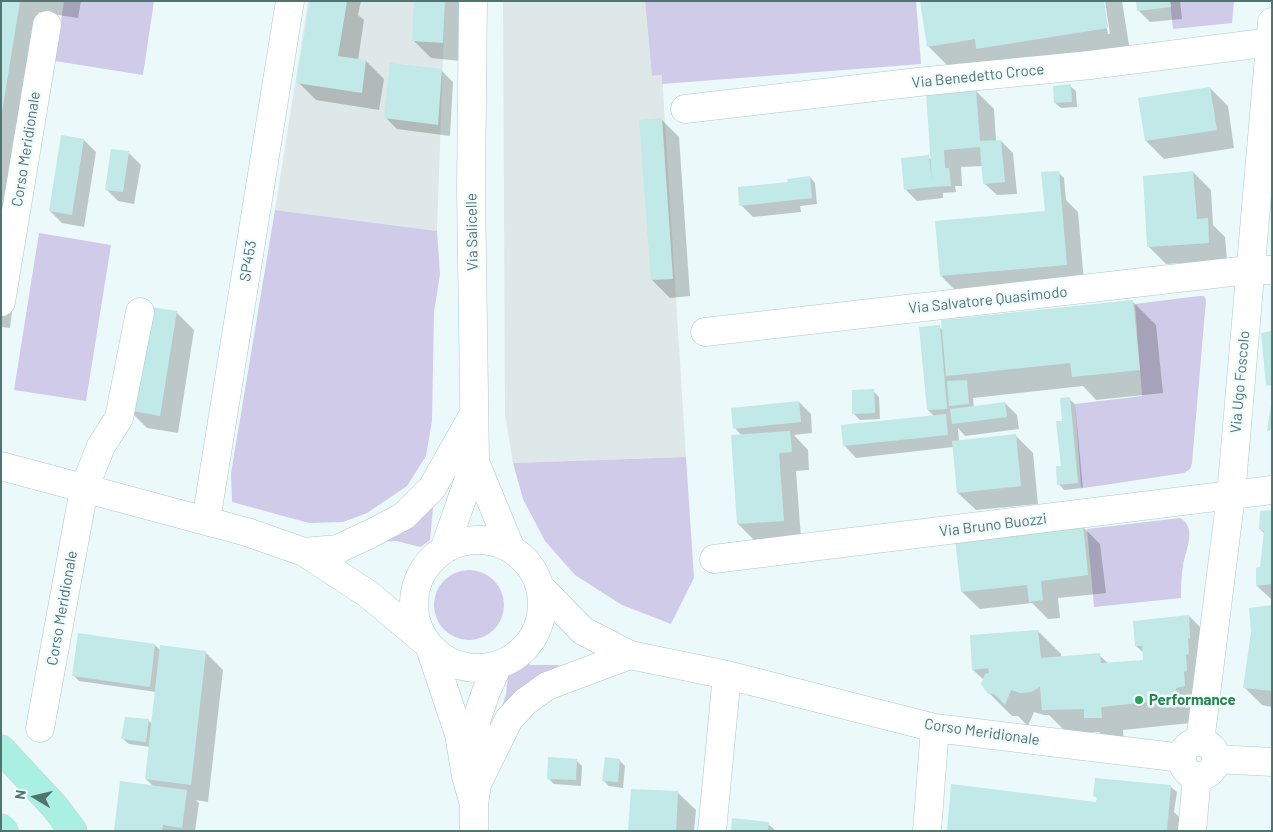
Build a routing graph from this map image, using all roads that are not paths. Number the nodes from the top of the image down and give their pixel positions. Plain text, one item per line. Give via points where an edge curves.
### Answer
1 (290, 1) edge
2 (474, 1) edge
3 (47, 25) dead end
4 (1271, 35) edge
5 (685, 109) dead end
6 (1261, 270) edge
7 (1, 302) edge
8 (140, 312) dead end
9 (705, 332) dead end
10 (474, 414) junction
11 (475, 462) junction
12 (1, 466) edge
13 (84, 489) junction
14 (1272, 490) edge
15 (1231, 495) junction
16 (206, 521) junction
17 (511, 549) junction
18 (444, 550) junction
19 (304, 552) junction
20 (714, 559) dead end
21 (540, 586) junction
22 (429, 645) junction
23 (630, 655) junction
24 (498, 665) junction
25 (727, 675) junction
26 (40, 728) dead end
27 (935, 728) junction
28 (1, 749) edge
29 (1199, 759) junction
30 (1272, 762) edge
31 (466, 776) junction
32 (474, 804) junction
33 (73, 831) edge
34 (474, 831) edge
35 (712, 831) edge
36 (926, 831) edge
37 (1192, 831) edge

1 - 16 street, SP453
2 - 10 street, Via Salicelle
3 - 7 street, Corso Meridionale
4 - 5 street, Via Benedetto Croce via 1090,66
4 - 6 street, Via Ugo Foscolo
6 - 9 street, Via Salvatore Quasimodo
6 - 15 street, Via Ugo Foscolo
8 - 13 street, Corso Meridionale via 119,418 101,446
10 - 11 street, Via Salicelle
10 - 19 street via 432,488 404,516 338,549
11 - 17 street
11 - 18 street
12 - 13 street
13 - 16 street
13 - 26 street, Corso Meridionale
14 - 15 street, Via Bruno Buozzi
15 - 20 street, Via Bruno Buozzi
15 - 29 street, Via Ugo Foscolo
16 - 19 street
17 - 18 street via 495,542 478,540
17 - 21 street via 524,559
18 - 22 street via 420,577 415,594 414,612
19 - 22 street via 368,594
21 - 23 street, Corso Meridionale via 583,631
21 - 24 street via 543,608 538,629 526,648
22 - 24 street via 445,660 466,668
22 - 31 street via 459,734
23 - 25 street, Corso Meridionale
23 - 32 street via 547,686 525,702 509,719 477,784
24 - 31 street via 477,718
25 - 27 street, Corso Meridionale
25 - 35 street
27 - 29 street, Corso Meridionale
27 - 36 street
28 - 33 highway via 56,807
29 - 30 street, Corso Meridionale
29 - 37 street, Via Ugo Foscolo
31 - 32 street
32 - 34 street

